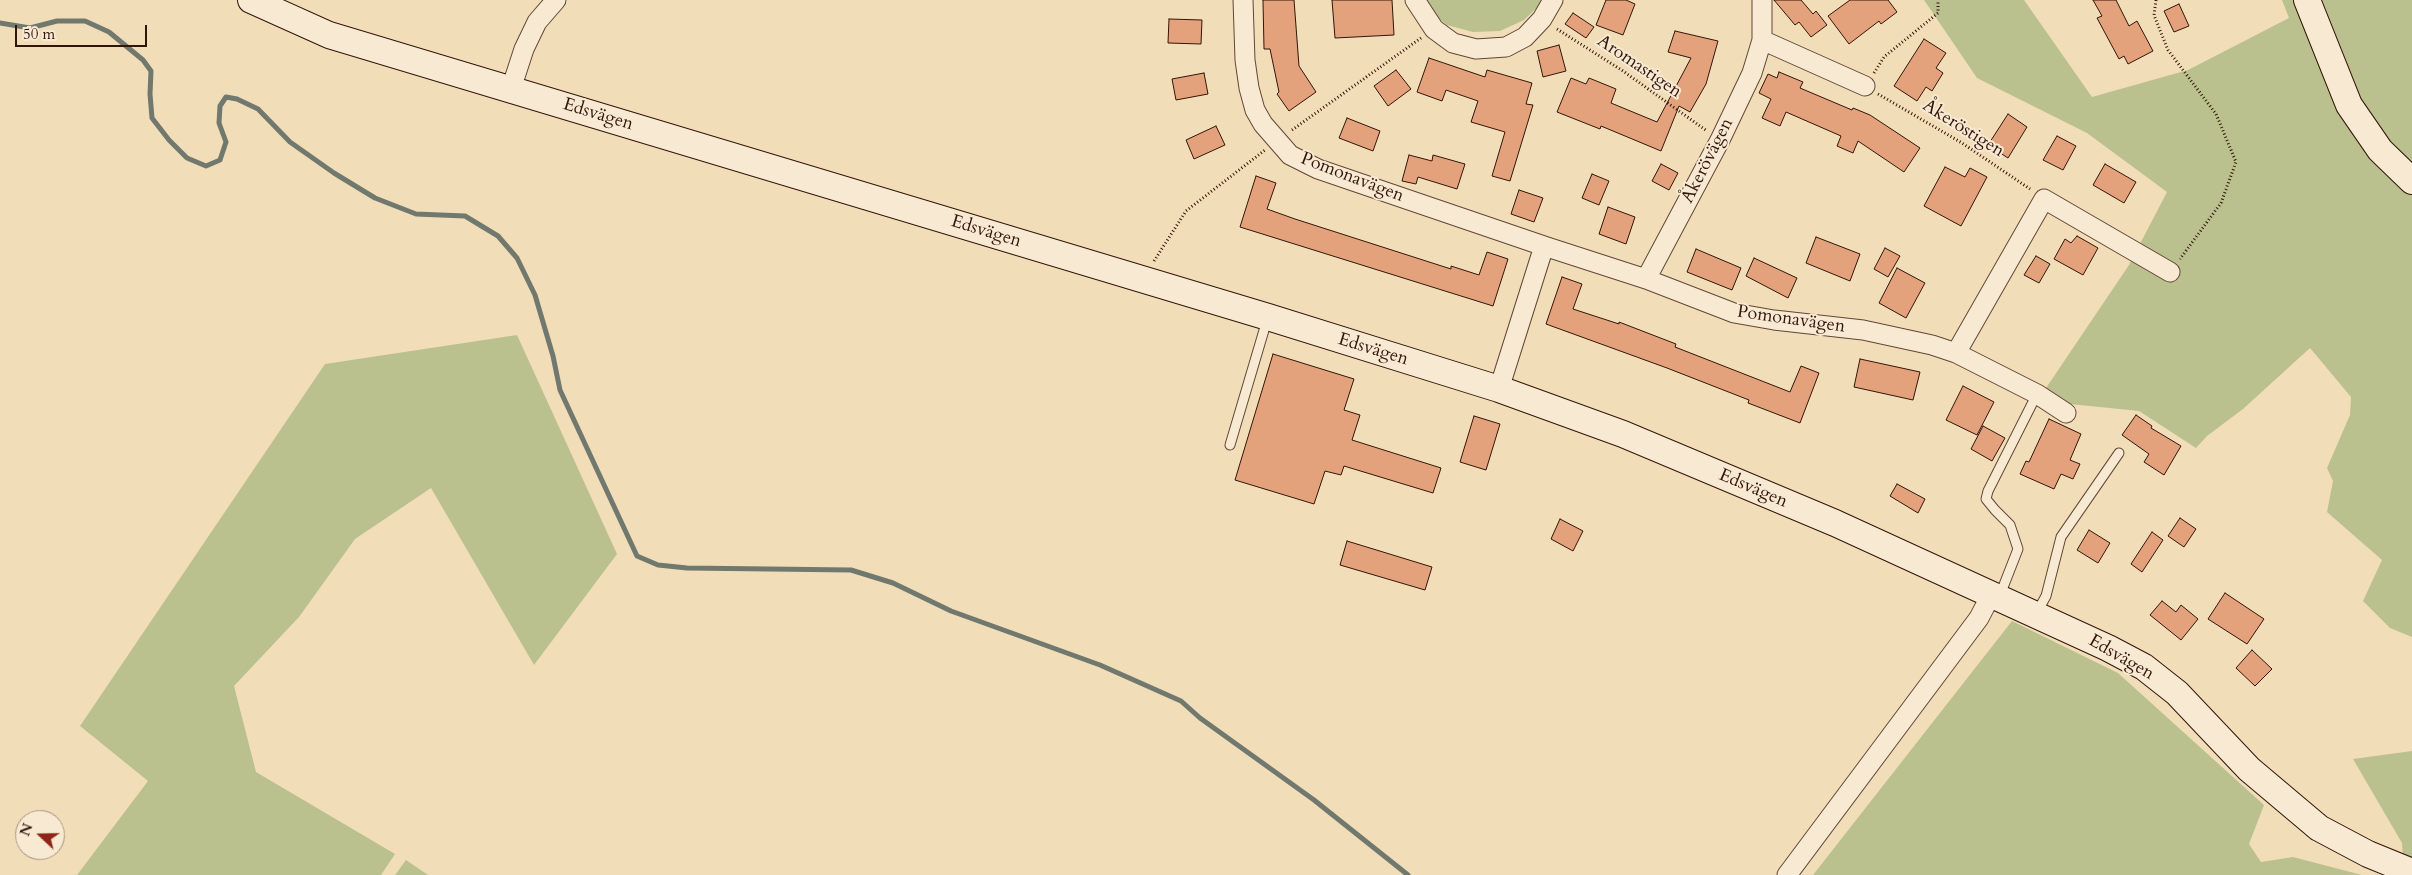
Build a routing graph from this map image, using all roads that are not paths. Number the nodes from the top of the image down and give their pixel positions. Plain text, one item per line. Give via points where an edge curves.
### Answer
1 (251, 0) edge
2 (556, 0) edge
3 (1243, 0) edge
4 (1415, 0) edge
5 (1553, 0) edge
6 (1762, 0) edge
7 (2307, 0) edge
8 (1762, 40) junction
9 (1865, 86) road end
10 (511, 89) junction
11 (2412, 180) edge
12 (1544, 246) junction
13 (2170, 272) road end
14 (1646, 279) junction
15 (1268, 317) junction
16 (1956, 353) junction
17 (1499, 390) junction
18 (2037, 394) junction
19 (2066, 413) dead end
20 (1230, 445) dead end
21 (2119, 453) dead end
22 (1996, 595) junction
23 (2036, 614) junction
24 (2412, 872) edge
25 (1787, 875) edge

1 - 10 street, Edsvägen via 329,35
2 - 10 street via 533,31
3 - 12 street, Pomonavägen via 1249,88 1256,110 1290,155 1318,169
4 - 5 street via 1434,29 1454,43 1476,49 1506,47 1526,37
6 - 8 street, Åkerövägen
7 - 11 street via 2349,105 2380,150
8 - 9 street
8 - 14 street, Åkerövägen via 1752,73 1720,140
10 - 15 street, Edsvägen
12 - 14 street, Pomonavägen
12 - 17 street
13 - 16 street via 2044,199
14 - 16 street, Pomonavägen via 1734,313 1863,330
15 - 17 street, Edsvägen
15 - 20 lane
16 - 18 street, Pomonavägen
17 - 22 street, Edsvägen via 1623,434
18 - 19 street, Pomonavägen
18 - 22 lane via 1986,499 2010,525 2018,549
21 - 23 lane via 2061,537 2046,596
22 - 23 street, Edsvägen
22 - 25 street
23 - 24 street, Edsvägen via 2144,667 2177,693 2249,769 2319,828 2368,854

